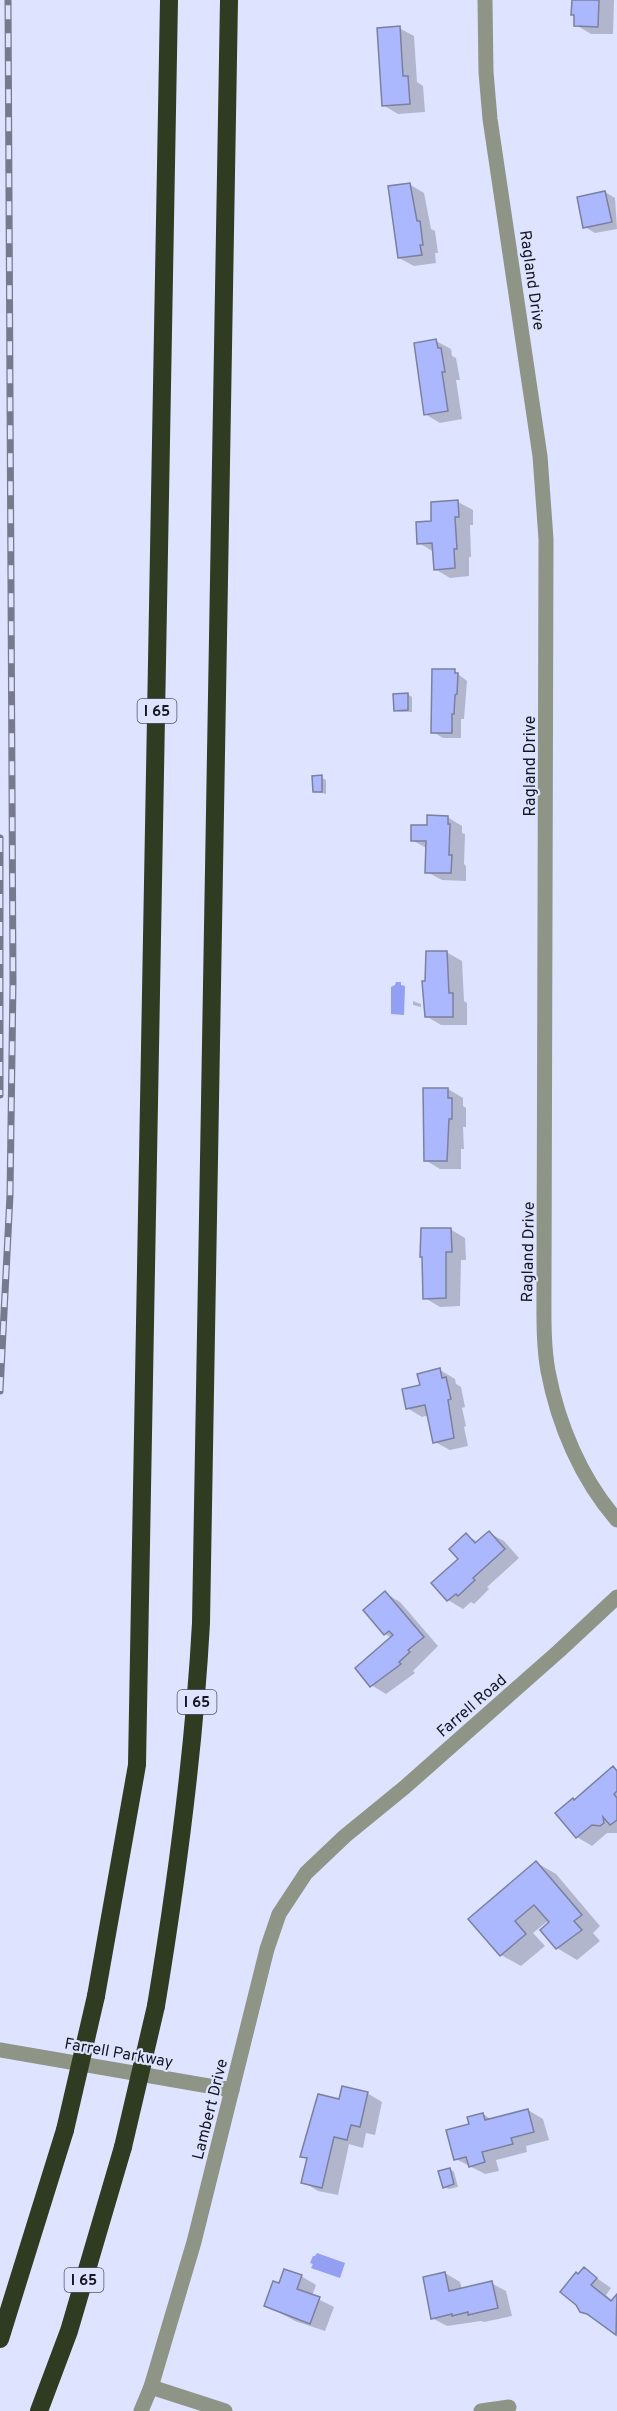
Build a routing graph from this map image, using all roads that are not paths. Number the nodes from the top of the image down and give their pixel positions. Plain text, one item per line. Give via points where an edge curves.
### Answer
1 (169, 0) edge
2 (230, 0) edge
3 (484, 0) edge
4 (617, 1520) edge
5 (617, 1597) edge
6 (345, 1836) joint
7 (0, 2050) edge
8 (232, 2090) junction
9 (0, 2339) edge
10 (151, 2387) junction
11 (509, 2407) dead end
12 (39, 2411) edge
13 (141, 2411) edge
14 (225, 2411) edge
15 (481, 2411) edge

1 - 9 highway, I 65, bridge via 137,1765 96,1996 65,2130
2 - 12 highway, I 65, bridge via 204,1558 192,1754 156,2006 123,2147 69,2331
3 - 4 street, Ragland Drive via 490,119 536,425 545,515 545,1352 556,1404 572,1446 598,1495
5 - 6 street, Farrell Road
6 - 8 street, Lambert Drive via 306,1873 279,1914
7 - 8 street, Farrell Parkway
8 - 10 street, Lambert Drive via 194,2242
10 - 13 street, Lambert Drive
10 - 14 street
11 - 15 street

